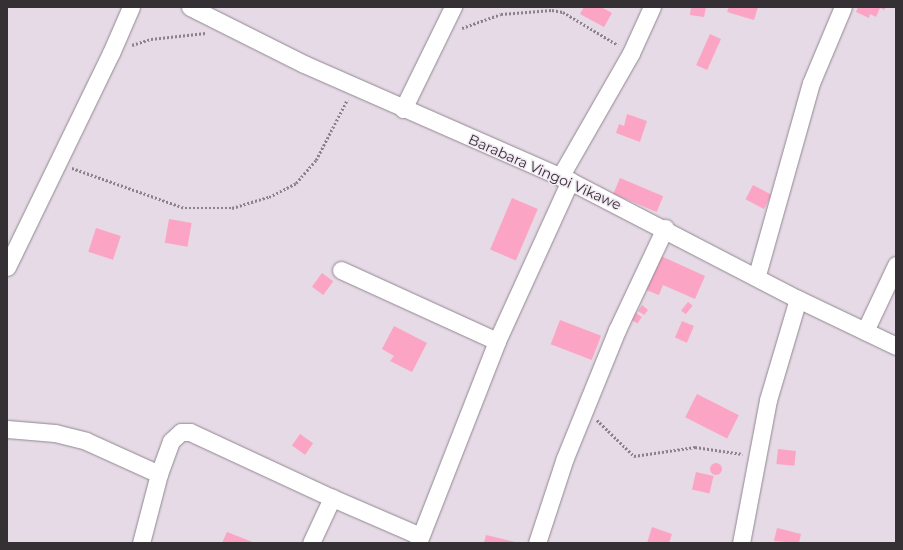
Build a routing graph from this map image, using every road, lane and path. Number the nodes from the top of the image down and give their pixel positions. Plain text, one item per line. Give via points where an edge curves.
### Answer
1 (131, 7) edge
2 (190, 7) edge
3 (453, 7) edge
4 (652, 7) edge
5 (843, 7) edge
6 (234, 30) junction
7 (438, 38) junction
8 (111, 53) junction
9 (631, 53) junction
10 (354, 87) junction
11 (403, 109) junction
12 (59, 164) junction
13 (565, 179) junction
14 (665, 228) junction
15 (14, 240) edge
16 (896, 265) edge
17 (7, 267) edge
18 (341, 270) dead end
19 (757, 276) junction
20 (798, 299) junction
21 (865, 331) junction
22 (498, 341) junction
23 (896, 346) edge
24 (585, 408) junction
25 (7, 429) edge
26 (757, 457) junction
27 (158, 474) junction
28 (332, 498) junction
29 (419, 539) edge
30 (141, 543) edge
31 (311, 543) edge
32 (537, 543) edge
33 (741, 543) edge

1 - 8 street
2 - 6 street, Barabara Vingoi Vikawe
3 - 7 street
4 - 9 street
5 - 19 street via 811,83
6 - 8 path via 151,40
6 - 10 street, Barabara Vingoi Vikawe
7 - 9 path via 501,14 552,10 563,12
7 - 11 street
8 - 12 street
9 - 13 street
10 - 11 street, Barabara Vingoi Vikawe
10 - 12 path via 316,160 296,183 269,197 232,208 185,208
11 - 13 street, Barabara Vingoi Vikawe
12 - 15 street
13 - 14 street, Barabara Vingoi Vikawe
13 - 22 street
14 - 19 street, Barabara Vingoi Vikawe
14 - 24 street via 617,330
15 - 17 street
16 - 21 street
18 - 22 street
19 - 20 street, Barabara Vingoi Vikawe
20 - 21 street, Barabara Vingoi Vikawe
20 - 26 street via 768,400
21 - 23 street, Barabara Vingoi Vikawe
22 - 29 street
24 - 26 path via 634,456 695,447
24 - 32 street via 565,458
25 - 27 street via 55,433 86,441
26 - 33 street
27 - 28 street via 172,441 181,432 190,432
27 - 30 street
28 - 29 street
28 - 31 street

